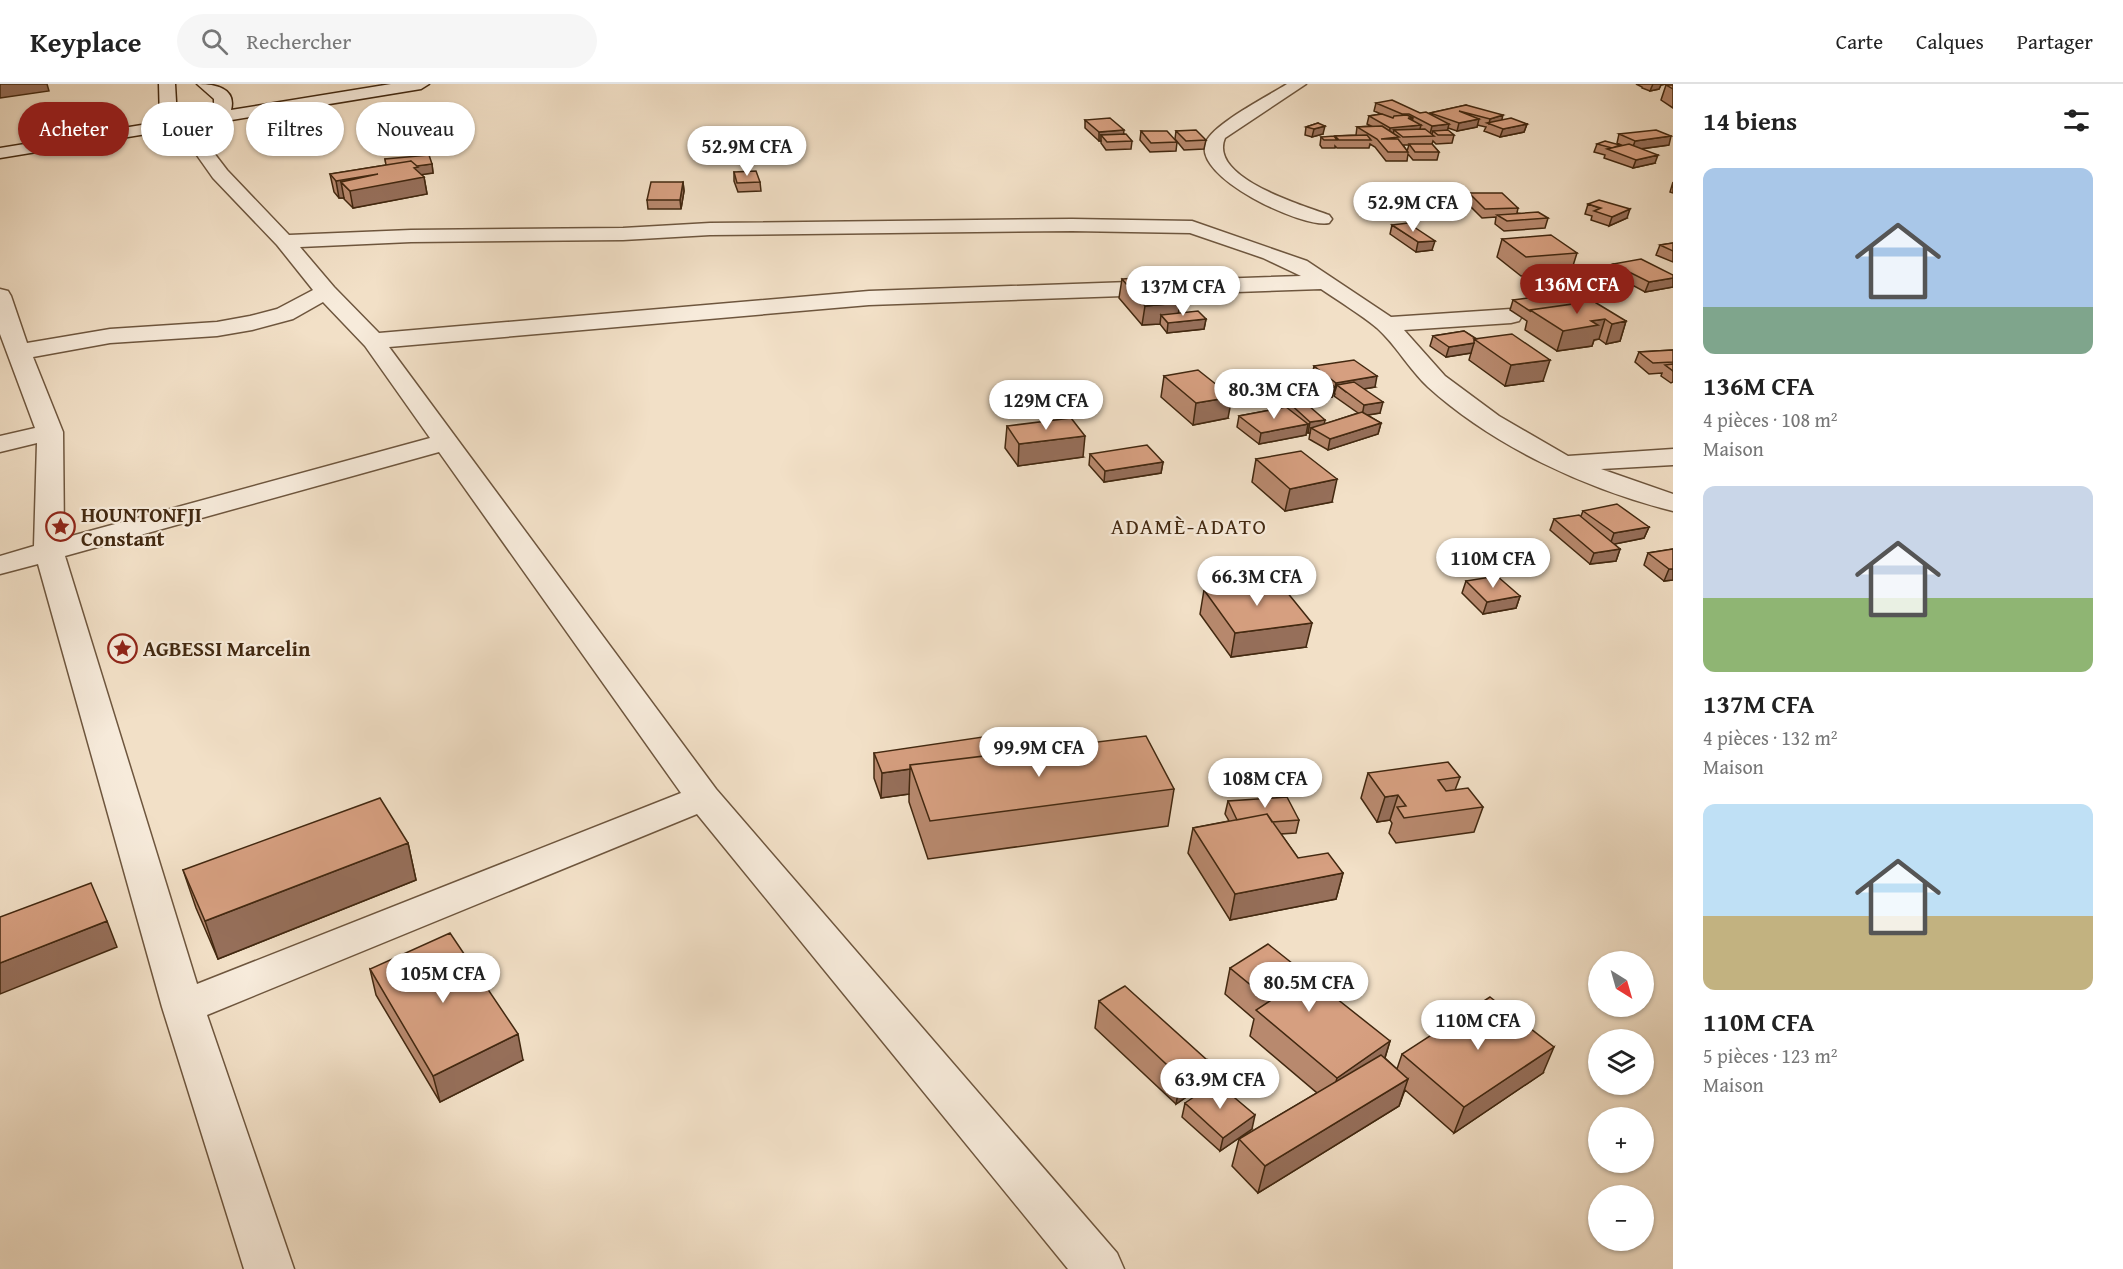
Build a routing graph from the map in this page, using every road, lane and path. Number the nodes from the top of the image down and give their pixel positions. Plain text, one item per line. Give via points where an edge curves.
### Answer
1 (166, 84) edge
2 (205, 84) edge
3 (421, 84) edge
4 (1298, 84) edge
5 (177, 102) edge
6 (224, 102) edge
7 (234, 120) edge
8 (141, 135) edge
9 (0, 153) edge
10 (210, 156) edge
11 (1322, 219) dead end
12 (285, 241) junction
13 (1326, 282) junction
14 (326, 292) junction
15 (0, 296) edge
16 (1511, 316) dead end
17 (1386, 324) junction
18 (10, 339) edge
19 (373, 340) junction
20 (50, 432) junction
21 (445, 442) junction
22 (0, 444) edge
23 (1673, 457) edge
24 (1563, 464) junction
25 (1673, 503) edge
26 (49, 551) junction
27 (0, 565) edge
28 (703, 798) junction
29 (183, 1006) junction
30 (269, 1269) edge
31 (1099, 1269) edge

1 - 5 street
2 - 6 street
3 - 7 street
4 - 11 street via 1218,135 1213,149 1217,164 1238,182
8 - 9 street
10 - 12 street via 220,174
12 - 13 street via 710,229 1192,227 1270,254
12 - 14 street
13 - 17 street
13 - 19 street via 869,298
14 - 18 street via 285,314 217,329
14 - 19 street
15 - 18 street
16 - 17 street
17 - 24 street via 1436,381 1490,421
18 - 20 street
19 - 21 street
20 - 22 street
20 - 26 street
21 - 26 street
21 - 28 street
23 - 24 street
24 - 25 street
26 - 27 street
26 - 29 street
28 - 29 street
28 - 31 street
29 - 30 street

